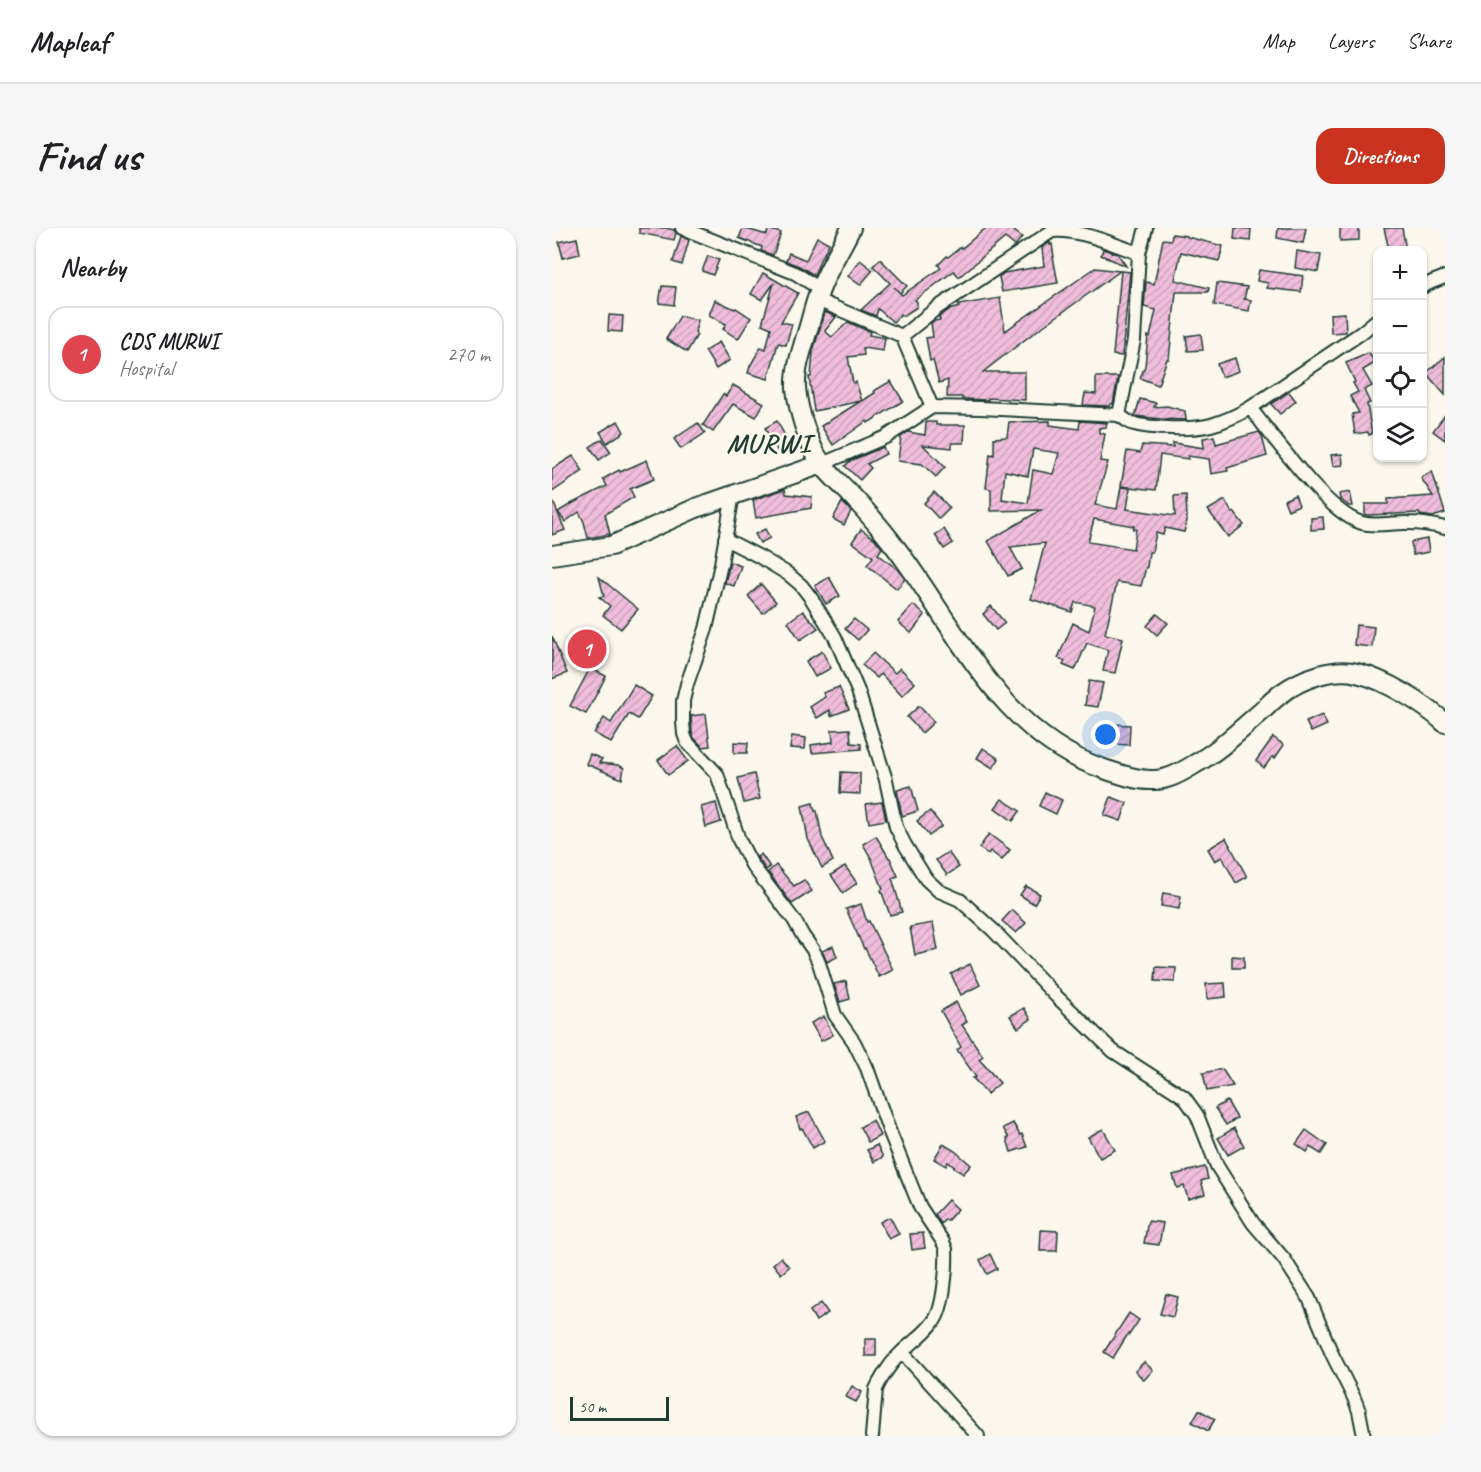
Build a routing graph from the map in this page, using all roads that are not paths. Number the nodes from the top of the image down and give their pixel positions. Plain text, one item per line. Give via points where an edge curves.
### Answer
1 (682, 228) edge
2 (851, 228) edge
3 (1146, 228) edge
4 (1139, 253) junction
5 (1445, 278) edge
6 (1427, 284) edge
7 (819, 295) junction
8 (1373, 322) edge
9 (902, 336) junction
10 (932, 407) junction
11 (1250, 408) junction
12 (1119, 416) junction
13 (822, 464) junction
14 (733, 495) junction
15 (1445, 528) edge
16 (725, 539) junction
17 (552, 555) edge
18 (1445, 723) edge
19 (902, 1352) junction
20 (872, 1436) edge
21 (978, 1436) edge
22 (1364, 1436) edge

1 - 7 street via 795,273
2 - 7 main road
3 - 4 street
4 - 9 street via 1076,232 1052,231
4 - 12 street via 1134,340
5 - 6 street
7 - 9 street
7 - 13 main road via 801,353 796,389 811,444
8 - 11 street
9 - 10 street
10 - 12 street
10 - 13 street via 886,437
11 - 12 street via 1209,426 1146,426
11 - 15 street via 1309,481 1336,508 1355,520
13 - 14 main road
13 - 18 main road via 874,519 1005,703 1052,743 1092,765 1152,781 1169,777 1223,746 1281,693 1303,680 1329,673 1355,672 1382,682 1420,703
14 - 16 street
14 - 17 main road via 611,546
16 - 19 street via 706,628 683,701 684,734 717,774 739,840 752,865 813,950 835,1015 867,1068 920,1207 944,1242 939,1312 926,1331
16 - 22 street via 801,585 835,637 858,692 886,780 896,827 926,879 939,891 960,900 993,930 1113,1051 1184,1097 1190,1105 1217,1166 1314,1308 1354,1398
19 - 20 street via 876,1389
19 - 21 street

